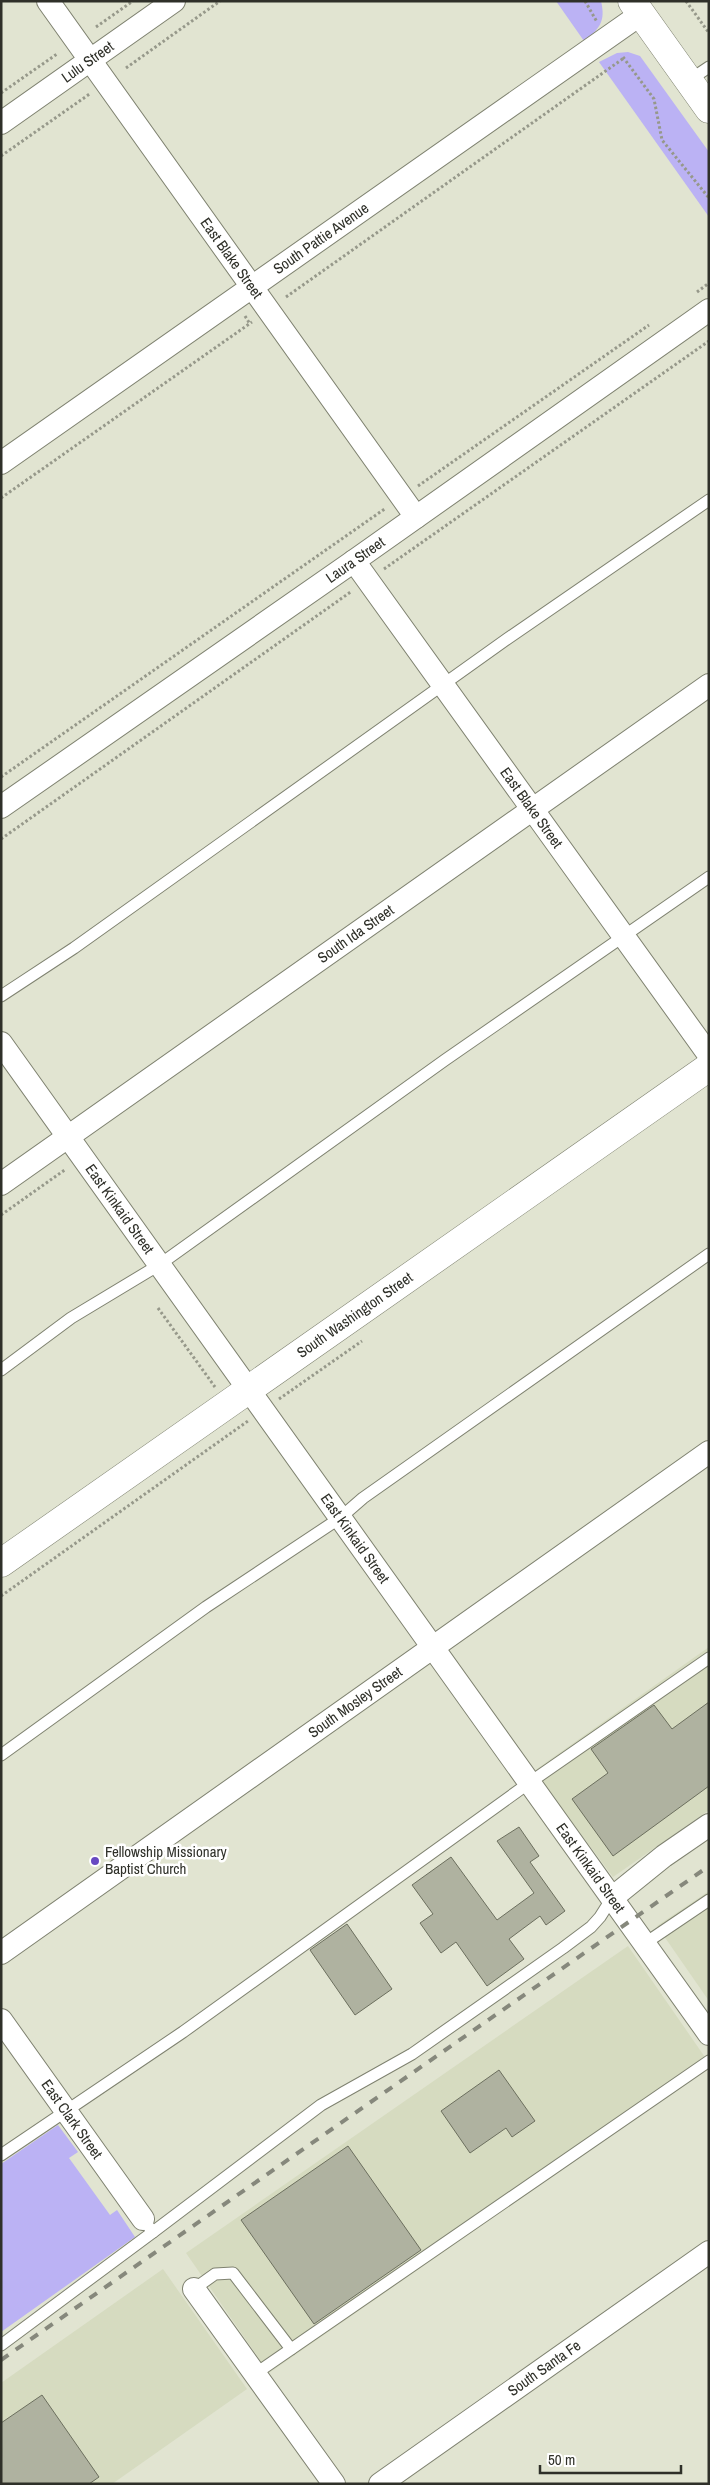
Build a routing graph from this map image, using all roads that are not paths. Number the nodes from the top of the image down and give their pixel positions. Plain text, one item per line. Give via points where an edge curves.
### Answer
1 (48, 1) edge
2 (174, 1) edge
3 (636, 8) edge
4 (90, 60) junction
5 (698, 74) edge
6 (709, 109) edge
7 (1, 122) edge
8 (252, 287) junction
9 (709, 310) edge
10 (1, 463) edge
11 (709, 500) edge
12 (416, 517) junction
13 (354, 561) junction
14 (709, 685) edge
15 (444, 686) junction
16 (1, 807) edge
17 (532, 809) junction
18 (709, 877) edge
19 (623, 935) junction
20 (1, 996) edge
21 (1, 1043) edge
22 (709, 1055) edge
23 (709, 1068) edge
24 (68, 1136) junction
25 (1, 1184) edge
26 (709, 1254) edge
27 (160, 1265) junction
28 (1, 1370) edge
29 (256, 1400) junction
30 (709, 1452) edge
31 (340, 1518) junction
32 (1, 1563) edge
33 (432, 1648) junction
34 (709, 1658) edge
35 (1, 1755) edge
36 (529, 1783) junction
37 (709, 1825) edge
38 (612, 1898) junction
39 (709, 1900) edge
40 (644, 1944) junction
41 (1, 1953) edge
42 (1, 2020) edge
43 (709, 2034) edge
44 (709, 2061) edge
45 (66, 2111) junction
46 (1, 2155) edge
47 (148, 2226) junction
48 (709, 2252) edge
49 (194, 2289) joint
50 (1, 2345) edge
51 (291, 2349) junction
52 (255, 2374) junction
53 (334, 2484) edge
54 (380, 2484) edge

1 - 4 street, East Blake Street
2 - 4 street, Lulu Street
3 - 5 street
3 - 8 street, South Pattie Avenue via 608,37
4 - 7 street, Lulu Street
4 - 8 street, East Blake Street
5 - 6 street
8 - 10 street, South Pattie Avenue
8 - 12 street, East Blake Street
9 - 12 street, Laura Street
11 - 15 lane
12 - 13 street, Laura Street
13 - 15 street, East Blake Street
13 - 16 street, Laura Street
14 - 17 street, South Ida Street
15 - 17 street, East Blake Street
15 - 20 lane via 74,948
17 - 19 street, East Blake Street
17 - 24 street, South Ida Street
18 - 19 lane
19 - 22 street, East Blake Street
19 - 27 lane
21 - 24 street, East Kinkaid Street
23 - 29 street, South Washington Street
24 - 25 street, South Ida Street
24 - 27 street, East Kinkaid Street
26 - 31 lane via 363,1498
27 - 28 lane via 71,1318
27 - 29 street, East Kinkaid Street
29 - 31 street, East Kinkaid Street
29 - 32 street, South Washington Street
30 - 33 street, South Mosley Street
31 - 33 street, East Kinkaid Street
31 - 35 lane via 206,1607
33 - 36 street, East Kinkaid Street
33 - 41 street, South Mosley Street
34 - 36 lane
36 - 38 street, East Kinkaid Street
36 - 45 lane via 206,2015
37 - 38 street
38 - 40 street, East Kinkaid Street
38 - 47 lane via 591,1927 563,1948 412,2054 321,2105
39 - 40 lane
40 - 43 street, East Kinkaid Street
42 - 45 street, East Clark Street
44 - 51 lane
45 - 46 lane
45 - 47 street, East Clark Street
47 - 50 lane
48 - 54 street, South Santa Fe
49 - 51 lane via 215,2274 233,2273
49 - 52 street
51 - 52 lane
52 - 53 street

